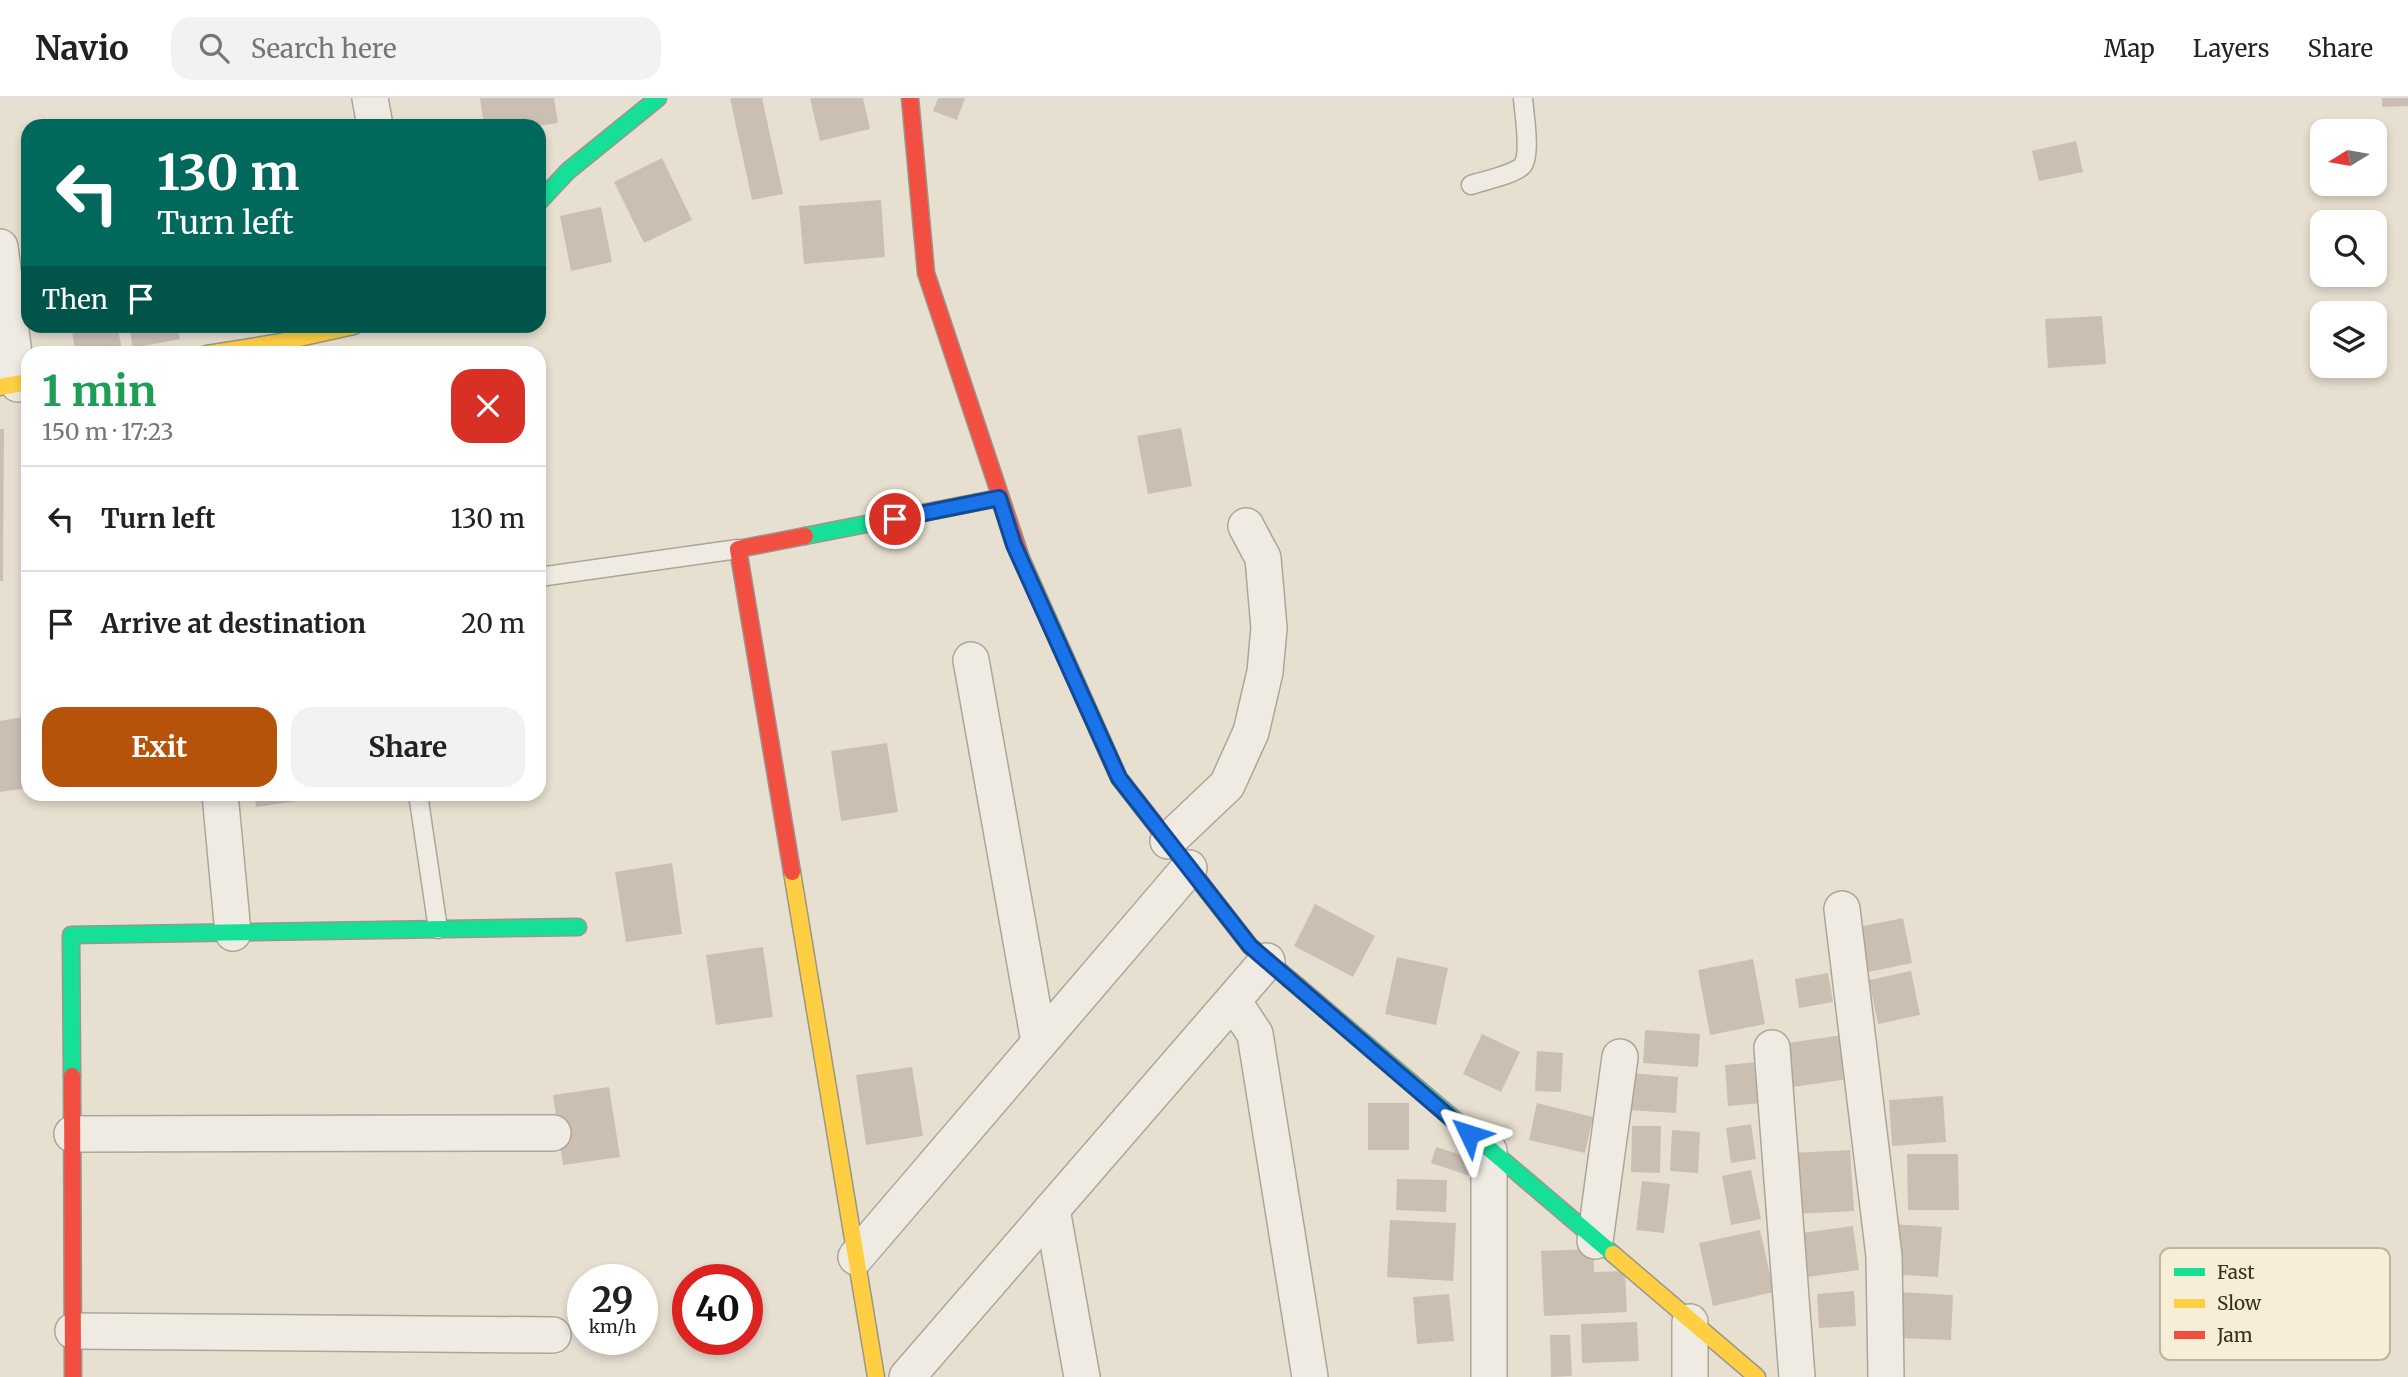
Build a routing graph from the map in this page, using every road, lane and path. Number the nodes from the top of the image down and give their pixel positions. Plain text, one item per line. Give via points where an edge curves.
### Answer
1 (370, 98) edge
2 (658, 98) edge
3 (910, 98) edge
4 (1523, 98) edge
5 (374, 119) edge
6 (1471, 185) dead end
7 (546, 195) edge
8 (0, 247) edge
9 (322, 333) edge
10 (256, 346) edge
11 (15, 384) edge
12 (999, 498) junction
13 (1246, 526) dead end
14 (738, 549) junction
15 (546, 576) edge
16 (971, 660) dead end
17 (221, 801) edge
18 (419, 801) edge
19 (1168, 841) junction
20 (1189, 868) junction
21 (1842, 909) dead end
22 (578, 927) dead end
23 (438, 929) junction
24 (233, 933) junction
25 (1267, 961) junction
26 (1233, 1001) junction
27 (1039, 1042) junction
28 (1772, 1048) dead end
29 (1620, 1057) dead end
30 (553, 1133) dead end
31 (72, 1134) junction
32 (1489, 1151) junction
33 (1052, 1209) junction
34 (1595, 1241) junction
35 (856, 1257) junction
36 (1690, 1322) junction
37 (73, 1331) junction
38 (553, 1335) dead end
39 (74, 1377) edge
40 (876, 1377) edge
41 (907, 1377) edge
42 (1082, 1377) edge
43 (1310, 1377) edge
44 (1489, 1377) edge
45 (1689, 1377) edge
46 (1757, 1377) edge
47 (1797, 1377) edge
48 (1886, 1377) edge

1 - 5 street
2 - 7 street
3 - 12 street via 926,273
4 - 6 lane via 1523,164
8 - 11 street
9 - 10 street
12 - 14 street
12 - 19 street via 1014,545 1119,778
13 - 19 street via 1263,558 1269,628 1265,672 1251,732 1227,785
14 - 15 lane
14 - 35 street
16 - 27 street
17 - 24 street
18 - 23 lane
19 - 20 street
20 - 25 street
20 - 27 street
21 - 48 street via 1884,1256
22 - 23 street
23 - 24 street
24 - 31 street via 71,935
25 - 26 street
25 - 32 street
26 - 33 street
26 - 43 street via 1255,1034
27 - 35 street
28 - 47 street
29 - 34 street
30 - 31 street
31 - 37 street
32 - 34 street
32 - 44 street
33 - 41 street
33 - 42 street
34 - 36 street
35 - 40 street
36 - 45 street
36 - 46 street
37 - 38 street
37 - 39 street

